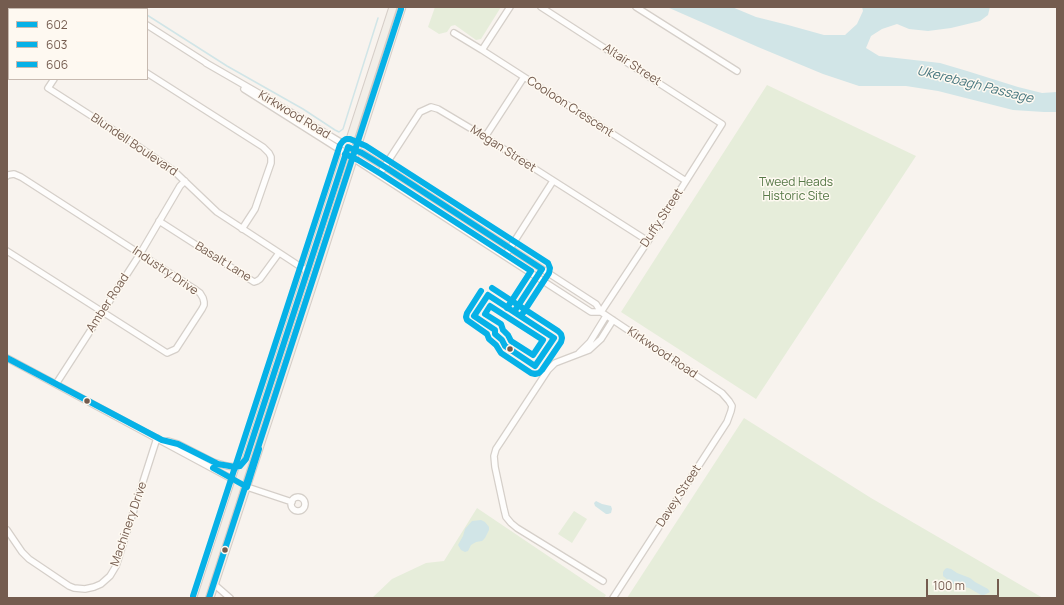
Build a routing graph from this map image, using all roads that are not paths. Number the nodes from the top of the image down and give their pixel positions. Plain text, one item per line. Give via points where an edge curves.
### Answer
1 (394, 7) edge
2 (402, 7) edge
3 (510, 7) edge
4 (541, 7) edge
5 (636, 7) edge
6 (148, 26) edge
7 (454, 33) dead end
8 (482, 50) junction
9 (737, 71) dead end
10 (148, 74) edge
11 (524, 77) junction
12 (53, 80) edge
13 (722, 124) joint
14 (485, 137) junction
15 (347, 150) junction
16 (356, 150) junction
17 (353, 158) junction
18 (385, 167) junction
19 (379, 175) junction
20 (7, 176) edge
21 (185, 181) junction
22 (553, 181) junction
23 (686, 181) junction
24 (159, 221) junction
25 (242, 228) junction
26 (648, 241) junction
27 (510, 248) junction
28 (7, 251) edge
29 (279, 253) junction
30 (140, 254) junction
31 (505, 256) junction
32 (307, 271) junction
33 (315, 278) junction
34 (102, 312) junction
35 (601, 312) junction
36 (606, 316) junction
37 (613, 320) junction
38 (579, 353) junction
39 (7, 358) edge
40 (56, 384) junction
41 (722, 394) joint
42 (159, 439) junction
43 (246, 460) junction
44 (239, 482) junction
45 (247, 487) junction
46 (292, 502) dead end
47 (7, 530) edge
48 (603, 582) dead end
49 (215, 586) junction
50 (201, 598) edge
51 (210, 598) edge
52 (230, 598) edge
53 (613, 598) edge

1 - 15 main road
2 - 16 main road
3 - 8 street
4 - 13 street, Altair Street
5 - 9 street
6 - 15 street, Kirkwood Road via 268,105
7 - 8 street, Cooloon Crescent
8 - 11 street, Cooloon Crescent
10 - 25 street via 269,153 271,163 255,210
11 - 14 street
11 - 23 street, Cooloon Crescent
12 - 21 street, Blundell Boulevard via 48,88 168,166
13 - 23 street, Duffy Street
14 - 18 street, Megan Street via 438,109 427,108 420,112
14 - 22 street, Megan Street
15 - 16 street, Kirkwood Road
15 - 17 street, Kirkwood Road
15 - 32 main road
16 - 17 main road
16 - 18 street, Kirkwood Road
17 - 19 street, Kirkwood Road
17 - 33 main road
18 - 19 street, Megan Street
18 - 27 street, Kirkwood Road
19 - 31 street, Kirkwood Road
20 - 30 street, Industry Drive via 14,174 21,177
21 - 24 street, Amber Road
21 - 25 street, Blundell Boulevard via 216,212
22 - 26 street, Megan Street
22 - 27 street
23 - 26 street, Duffy Street
24 - 29 street, Basalt Lane via 254,282 260,279
24 - 30 street, Amber Road
25 - 29 street, Blundell Boulevard
26 - 35 street, Duffy Street
27 - 31 street
27 - 35 street, Kirkwood Road via 596,304
28 - 34 street, Industry Drive
29 - 32 street, Blundell Boulevard
30 - 34 street, Amber Road
30 - 34 street, Industry Drive via 200,293 204,302 176,349 167,354
31 - 35 street, Kirkwood Road via 591,312
32 - 33 main road
32 - 43 main road
33 - 45 main road
34 - 40 street, Amber Road
35 - 36 street, Kirkwood Road
36 - 37 street, Kirkwood Road
36 - 38 street
37 - 38 street via 594,346
37 - 41 street, Kirkwood Road
38 - 48 street via 555,363 548,370 496,449 495,467 506,517 511,523
39 - 40 street
40 - 42 street
41 - 53 street, Davey Street via 732,406 727,422
42 - 43 street via 175,443 213,462 227,466 239,467
42 - 44 street
42 - 47 street, Machinery Drive via 116,566 101,584 85,589 69,586 28,559
43 - 44 main road
44 - 45 street
44 - 50 main road
45 - 46 street
45 - 49 main road
49 - 51 main road
49 - 52 street

